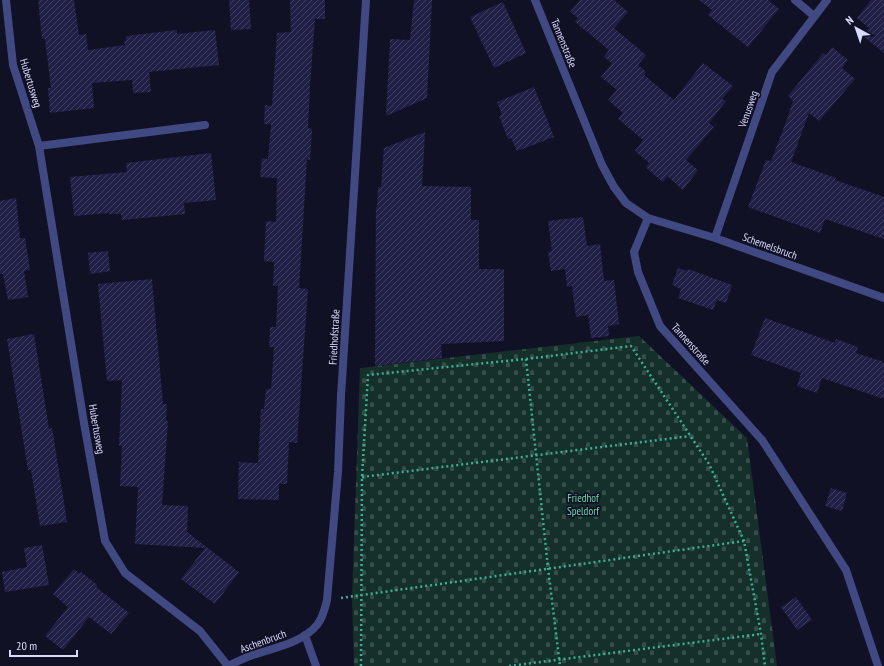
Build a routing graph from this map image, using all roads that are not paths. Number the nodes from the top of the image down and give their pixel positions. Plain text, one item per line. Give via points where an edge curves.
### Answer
1 (6, 0) edge
2 (366, 0) edge
3 (535, 0) edge
4 (794, 0) edge
5 (827, 0) edge
6 (814, 16) junction
7 (205, 125) dead end
8 (39, 146) junction
9 (648, 218) junction
10 (715, 238) junction
11 (884, 298) edge
12 (305, 635) junction
13 (228, 666) edge
14 (316, 666) edge
15 (878, 666) edge

1 - 8 street, Hubertusweg via 13,65
2 - 12 street, Friedhofstraße via 338,472 327,600 317,625
3 - 9 street, Tannenstraße via 602,165 626,202
4 - 6 street
5 - 6 street, Venusweg
6 - 10 street, Venusweg via 772,72
7 - 8 street
8 - 13 street, Hubertusweg via 106,541 125,573 200,631
9 - 10 street, Schemelsbruch
9 - 15 street, Tannenstraße via 634,252 638,272 660,326 762,440 846,570
10 - 11 street, Schemelsbruch
12 - 13 street, Aschenbruch via 294,642
12 - 14 street

